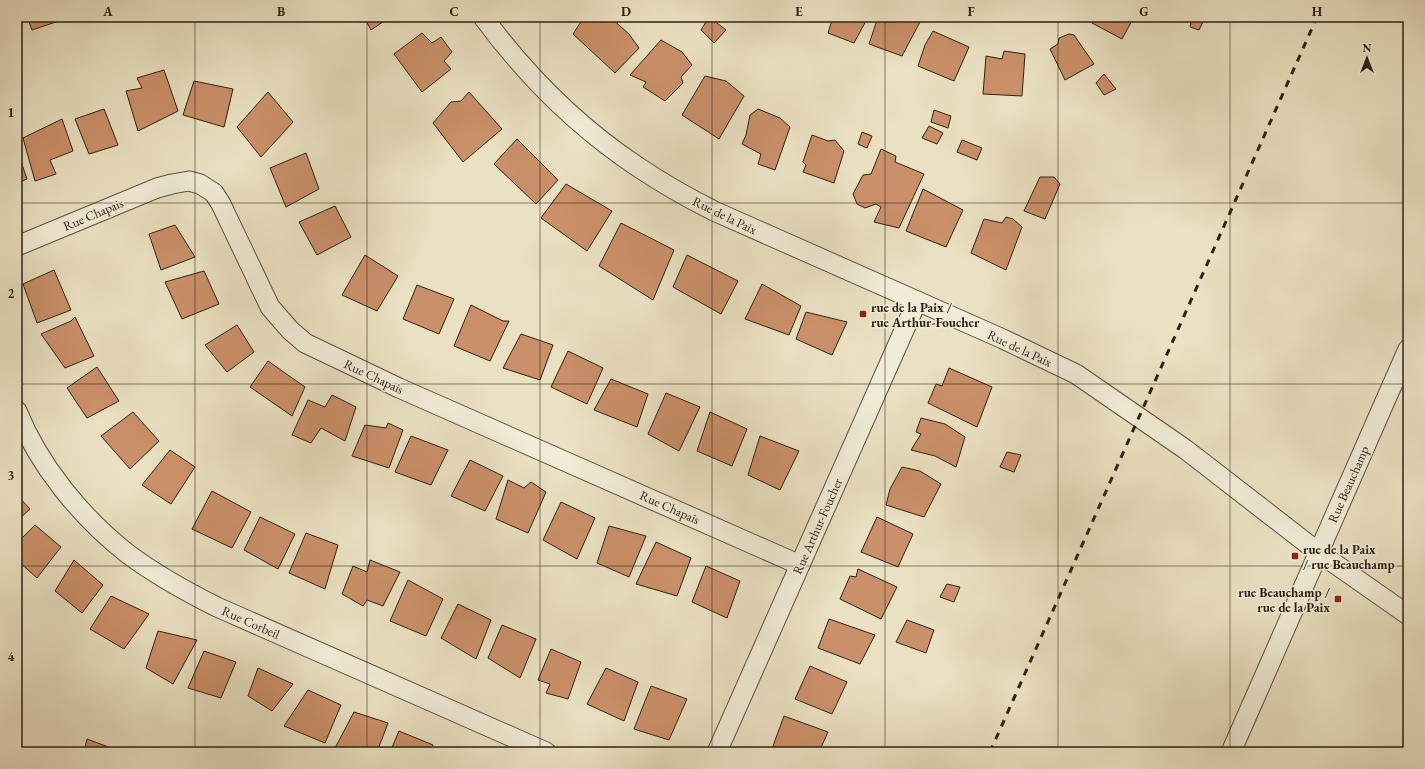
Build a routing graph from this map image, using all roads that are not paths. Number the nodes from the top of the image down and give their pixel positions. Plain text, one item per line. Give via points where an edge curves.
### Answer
1 (483, 17) edge
2 (17, 246) edge
3 (917, 301) junction
4 (1408, 349) edge
5 (17, 411) edge
6 (1318, 552) junction
7 (800, 565) junction
8 (1408, 615) edge
9 (546, 752) edge
10 (717, 752) edge
11 (1231, 752) edge

1 - 3 street, Rue de la Paix via 540,85 605,144 638,167 714,211
2 - 7 street, Rue Chapais via 157,188 189,181 200,184 214,193 221,204 270,307 305,343 398,388
3 - 6 street, Rue de la Paix via 1076,374 1185,450
3 - 7 street, Rue Arthur-Foucher
4 - 6 street, Rue Beauchamp
5 - 9 street, Rue Corbeil via 24,430 61,486 88,517 128,554 157,574 217,607
6 - 8 street, Rue de la Paix
6 - 11 street, Rue Beauchamp
7 - 10 street, Rue Arthur-Foucher

